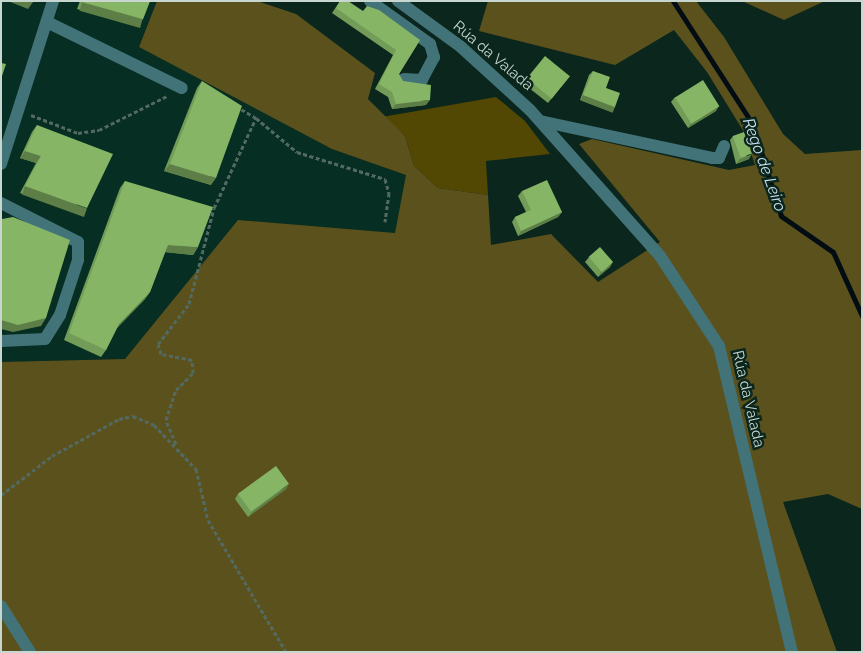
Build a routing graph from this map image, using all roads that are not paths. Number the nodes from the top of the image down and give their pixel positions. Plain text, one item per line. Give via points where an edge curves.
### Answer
1 (53, 1) edge
2 (370, 1) edge
3 (398, 1) edge
4 (46, 22) junction
5 (404, 79) edge
6 (182, 88) road end
7 (540, 121) junction
8 (724, 146) dead end
9 (1, 164) edge
10 (1, 203) edge
11 (1, 341) edge
12 (1, 606) edge
13 (30, 652) edge
14 (792, 652) edge

1 - 4 street
2 - 5 street via 430,44 434,57 422,80
3 - 7 street, Rúa da Valada via 460,47
4 - 6 street
4 - 9 street
7 - 8 street via 712,158 719,158
7 - 14 street, Rúa da Valada via 660,256 719,346
10 - 11 street via 78,242 78,260 60,315 45,339
12 - 13 street

